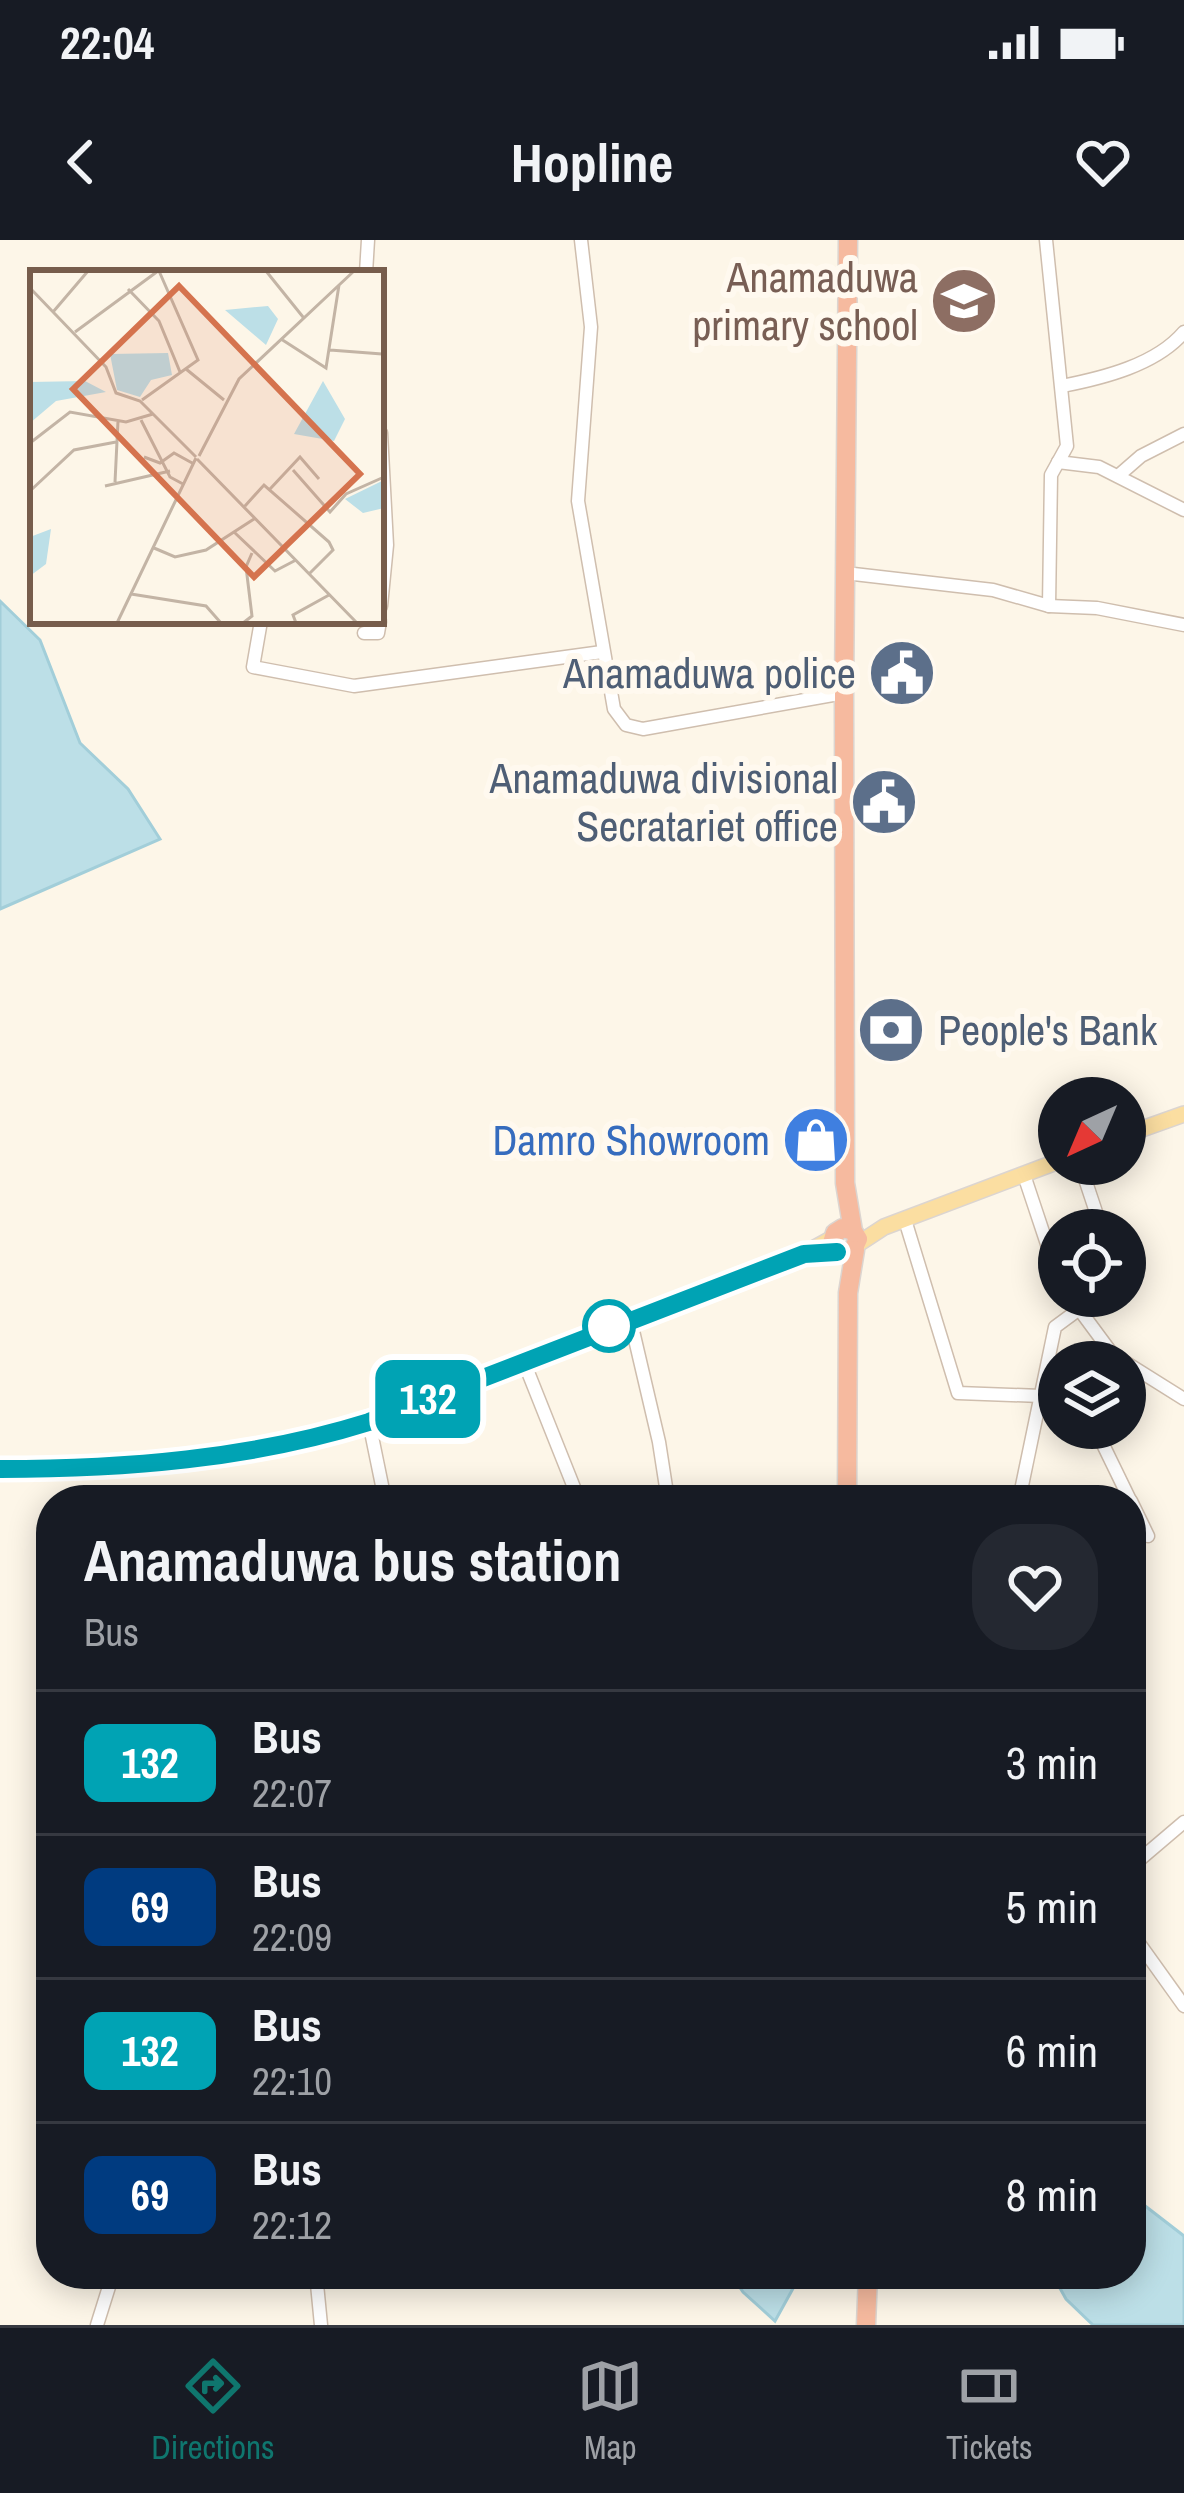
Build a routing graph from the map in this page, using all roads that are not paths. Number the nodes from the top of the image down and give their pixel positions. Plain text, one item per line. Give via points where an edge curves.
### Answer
1 (368, 240) edge
2 (581, 240) edge
3 (848, 240) edge
4 (1046, 240) edge
5 (366, 270) edge
6 (1184, 332) edge
7 (1062, 386) junction
8 (1184, 434) edge
9 (1058, 462) junction
10 (1118, 476) junction
11 (384, 489) edge
12 (1184, 510) edge
13 (844, 573) junction
14 (384, 576) edge
15 (1049, 606) junction
16 (260, 624) edge
17 (380, 624) edge
18 (1184, 626) edge
19 (364, 633) dead end
20 (602, 652) junction
21 (844, 693) junction
22 (1184, 1114) edge
23 (1146, 1128) edge
24 (1038, 1169) edge
25 (1024, 1175) junction
26 (1038, 1217) edge
27 (905, 1220) junction
28 (845, 1241) junction
29 (1069, 1317) edge
30 (1079, 1317) edge
31 (631, 1318) junction
32 (1052, 1341) edge
33 (1100, 1341) edge
34 (524, 1362) junction
35 (1146, 1375) edge
36 (1038, 1396) edge
37 (1184, 1399) edge
38 (1038, 1410) edge
39 (369, 1422) junction
40 (1105, 1449) edge
41 (0, 1469) edge
42 (382, 1485) edge
43 (573, 1485) edge
44 (666, 1485) edge
45 (847, 1485) edge
46 (1022, 1485) edge
47 (1123, 1485) edge
48 (1146, 1532) edge
49 (1148, 1536) dead end
50 (1184, 1822) edge
51 (1146, 1855) edge
52 (1146, 1953) edge
53 (1184, 2006) edge
54 (108, 2289) edge
55 (317, 2289) edge
56 (867, 2289) edge
57 (97, 2325) edge
58 (321, 2325) edge
59 (866, 2325) edge

1 - 5 street
2 - 20 street via 592,327 578,501
3 - 13 highway
4 - 7 street
6 - 7 street via 1123,370
7 - 9 street via 1067,446
8 - 10 street
9 - 10 street
9 - 15 street via 1048,506
10 - 12 street
11 - 14 street
13 - 15 street via 993,590
13 - 21 highway
15 - 18 street
16 - 20 street via 253,667 354,686
17 - 19 street via 378,633
20 - 21 street via 614,710 626,725 644,729
21 - 28 highway
22 - 23 main road
24 - 25 main road
25 - 26 street
25 - 27 main road
27 - 28 main road
27 - 36 street via 958,1394
28 - 31 main road
28 - 45 highway
29 - 32 street
30 - 33 street
31 - 34 main road
31 - 44 street
34 - 39 main road
34 - 43 street
35 - 37 street
38 - 46 street
39 - 41 main road via 240,1453
39 - 42 street
40 - 47 street
48 - 49 street
50 - 51 street
52 - 53 street
54 - 57 street
55 - 58 street
56 - 59 highway

